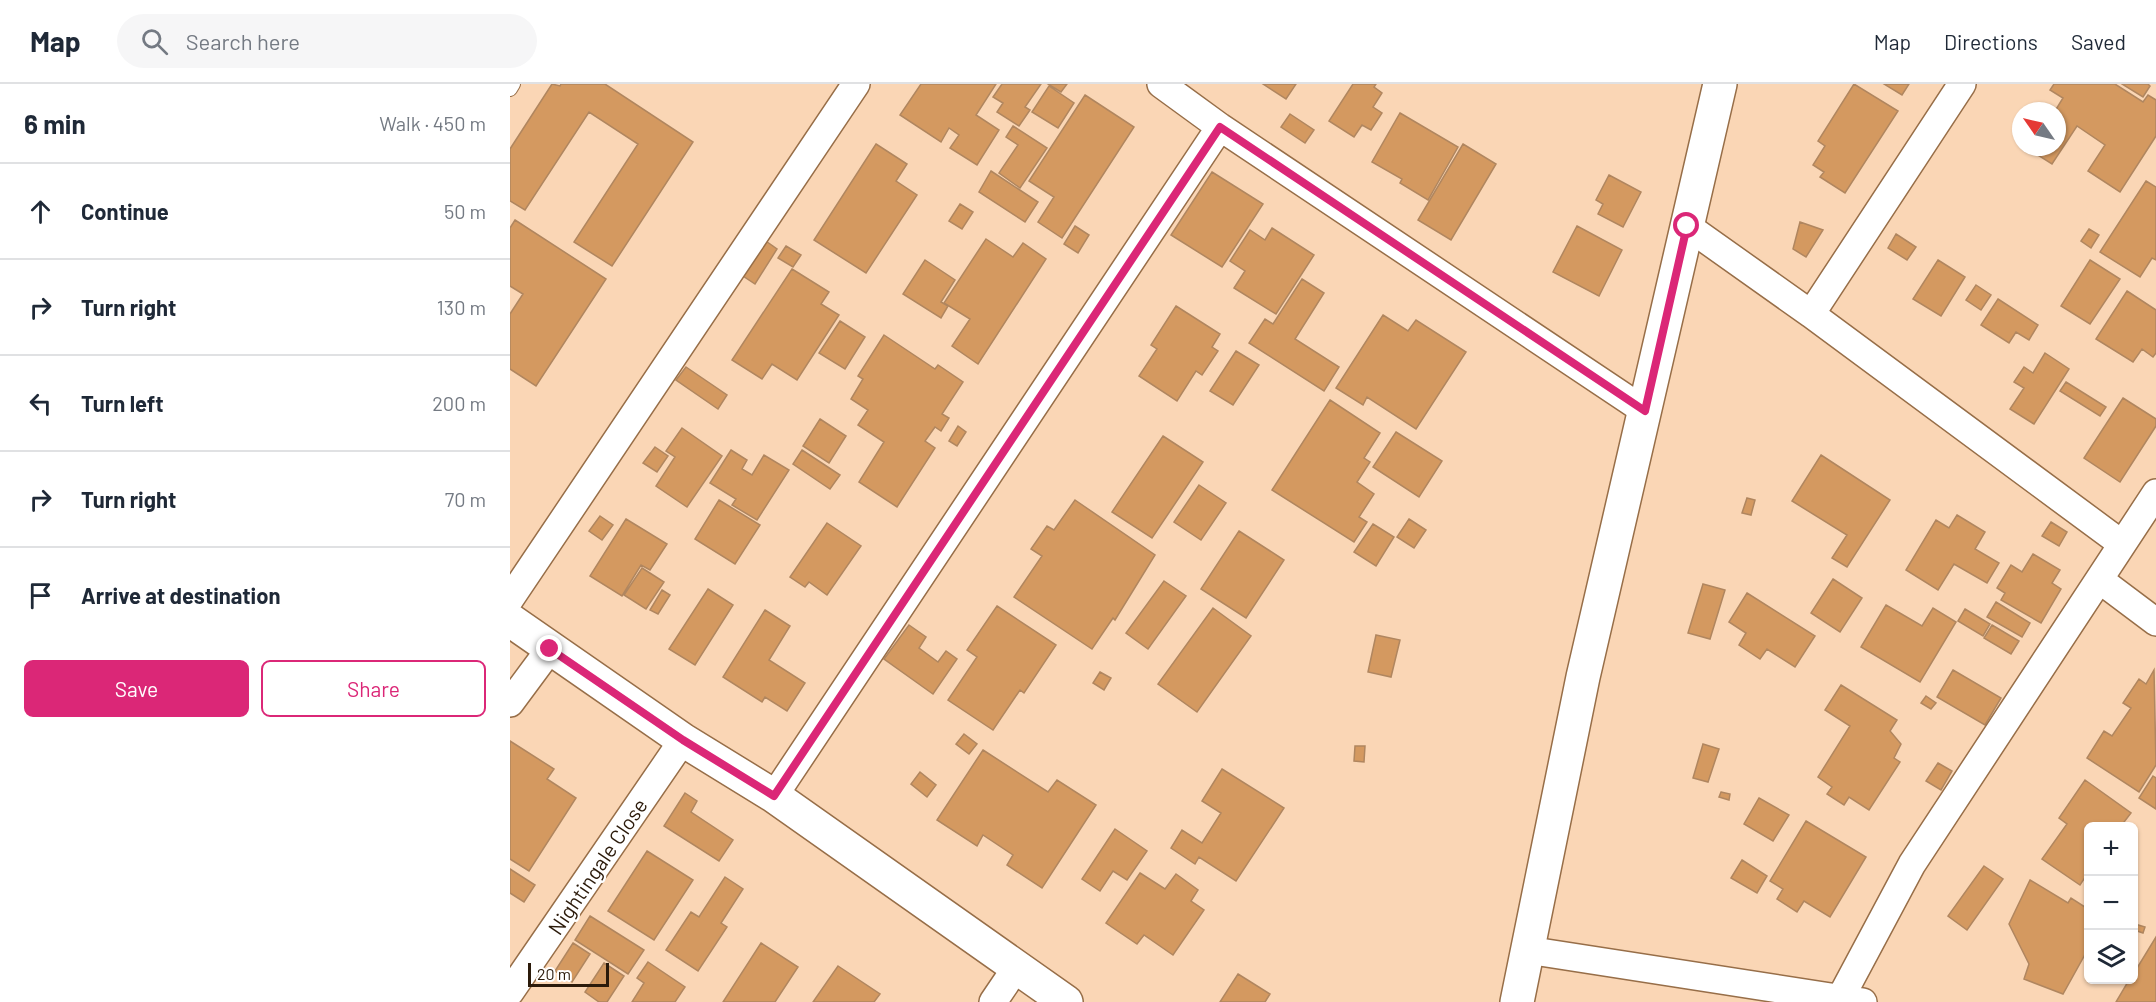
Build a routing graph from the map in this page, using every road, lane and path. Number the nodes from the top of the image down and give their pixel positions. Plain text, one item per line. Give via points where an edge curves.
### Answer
1 (513, 84) edge
2 (856, 84) edge
3 (1161, 84) edge
4 (1720, 84) edge
5 (1962, 84) edge
6 (510, 89) edge
7 (1220, 127) junction
8 (1687, 226) junction
9 (1811, 314) junction
10 (1645, 411) junction
11 (2156, 493) edge
12 (2122, 544) junction
13 (2100, 580) junction
14 (510, 599) edge
15 (510, 620) edge
16 (2156, 622) edge
17 (550, 649) junction
18 (510, 703) edge
19 (683, 740) junction
20 (774, 796) junction
21 (1527, 950) junction
22 (1016, 968) junction
23 (510, 992) edge
24 (1852, 999) edge
25 (993, 1002) edge
26 (1066, 1002) edge
27 (1517, 1002) edge

1 - 6 lane
2 - 14 street
3 - 7 street
4 - 8 street
5 - 9 street
7 - 10 street
7 - 20 street
8 - 9 street
8 - 10 street
9 - 12 street
10 - 21 street via 1583,677
11 - 12 street
12 - 13 street
13 - 16 street
13 - 24 street via 1912,864
15 - 17 street
17 - 18 street
17 - 19 street
19 - 20 street
19 - 23 street, Nightingale Close
20 - 22 street
21 - 24 street
21 - 27 street
22 - 25 street
22 - 26 street

